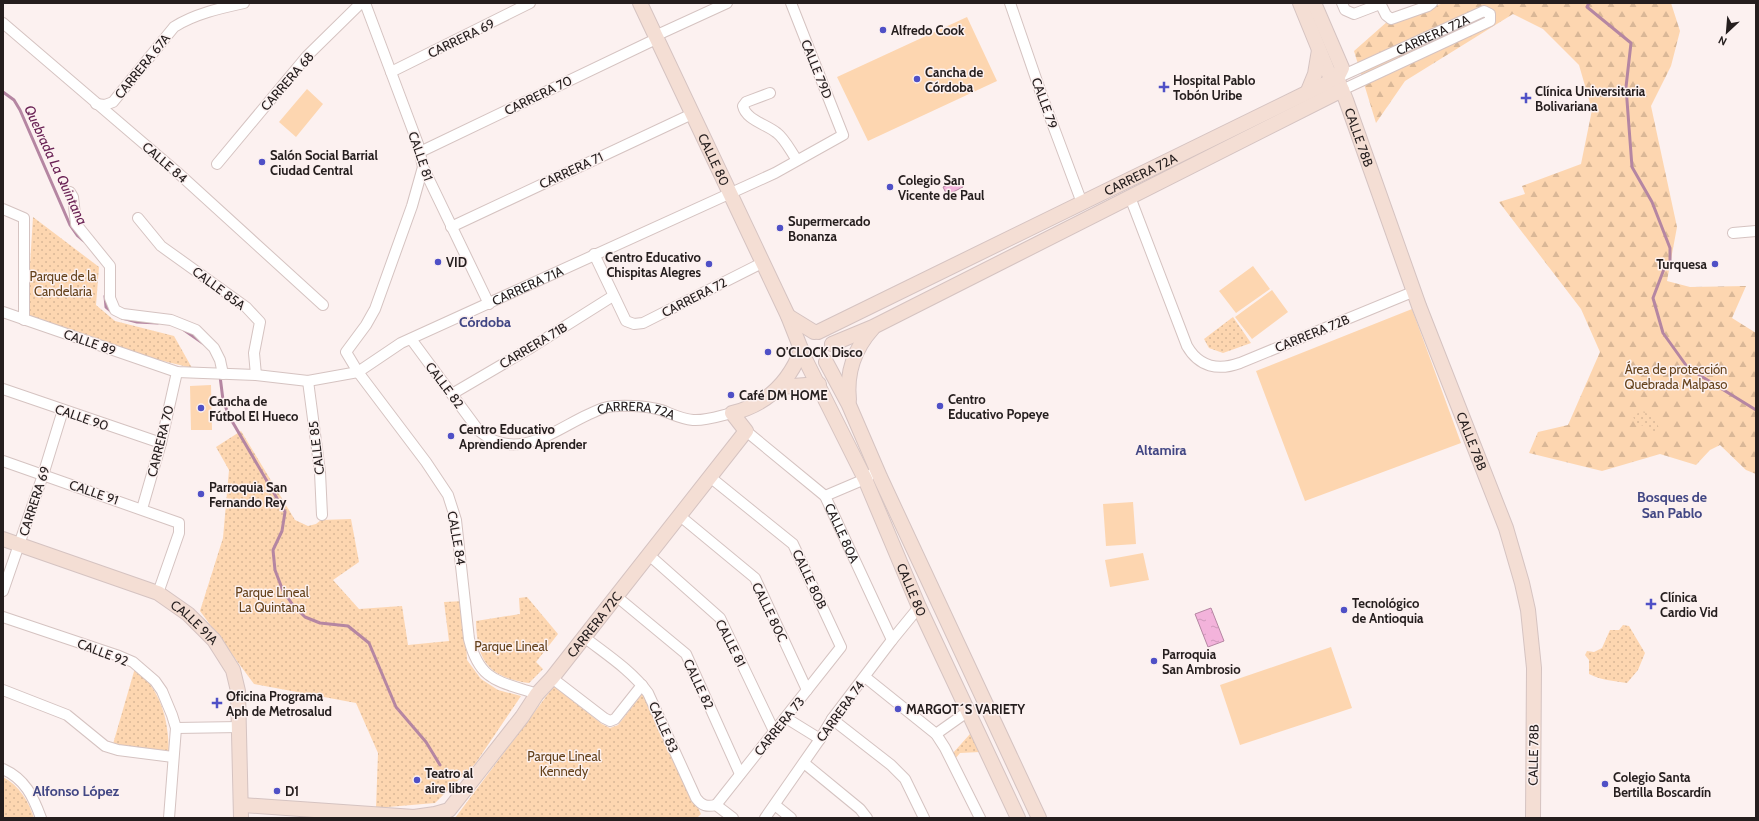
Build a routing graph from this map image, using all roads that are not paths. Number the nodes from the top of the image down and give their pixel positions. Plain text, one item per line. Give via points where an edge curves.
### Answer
1 (244, 3) edge
2 (361, 3) edge
3 (365, 3) edge
4 (530, 3) edge
5 (640, 3) edge
6 (727, 3) edge
7 (791, 3) edge
8 (1010, 3) edge
9 (1300, 3) edge
10 (1314, 3) edge
11 (1342, 3) edge
12 (1380, 3) edge
13 (1432, 3) edge
14 (3, 23) edge
15 (656, 37) junction
16 (1319, 50) junction
17 (391, 72) junction
18 (1340, 84) junction
19 (1308, 91) junction
20 (770, 93) dead end
21 (1320, 101) junction
22 (96, 104) junction
23 (1351, 112) junction
24 (692, 114) junction
25 (843, 136) joint
26 (420, 152) junction
27 (798, 160) junction
28 (217, 164) dead end
29 (423, 167) junction
30 (70, 192) dead end
31 (729, 193) junction
32 (1130, 197) junction
33 (1082, 202) junction
34 (3, 209) edge
35 (138, 218) dead end
36 (451, 227) junction
37 (1756, 231) edge
38 (1020, 233) junction
39 (1733, 233) dead end
40 (1030, 249) junction
41 (594, 254) junction
42 (762, 264) junction
43 (1415, 290) junction
44 (613, 296) junction
45 (489, 304) junction
46 (323, 305) dead end
47 (3, 312) edge
48 (788, 316) junction
49 (24, 320) junction
50 (873, 327) junction
51 (816, 332) junction
52 (411, 339) junction
53 (832, 344) junction
54 (803, 355) junction
55 (826, 362) junction
56 (177, 372) junction
57 (358, 372) junction
58 (223, 374) junction
59 (256, 374) junction
60 (308, 381) junction
61 (819, 384) junction
62 (780, 387) junction
63 (3, 390) edge
64 (452, 394) junction
65 (849, 405) junction
66 (63, 410) junction
67 (732, 413) junction
68 (479, 430) joint
69 (746, 431) junction
70 (161, 444) junction
71 (3, 461) edge
72 (877, 470) junction
73 (43, 475) junction
74 (710, 477) junction
75 (865, 479) junction
76 (825, 496) junction
77 (142, 509) junction
78 (322, 515) dead end
79 (680, 516) junction
80 (3, 539) edge
81 (20, 545) junction
82 (649, 556) junction
83 (3, 591) edge
84 (158, 593) junction
85 (616, 596) junction
86 (919, 607) junction
87 (3, 617) edge
88 (584, 637) junction
89 (892, 640) junction
90 (841, 646) joint
91 (865, 677) junction
92 (552, 678) junction
93 (642, 685) junction
94 (3, 690) edge
95 (807, 690) junction
96 (537, 694) junction
97 (967, 712) junction
98 (786, 718) junction
99 (832, 719) junction
100 (240, 727) junction
101 (176, 728) junction
102 (774, 731) junction
103 (936, 734) junction
104 (820, 739) junction
105 (173, 757) junction
106 (804, 763) junction
107 (3, 769) edge
108 (740, 774) junction
109 (716, 805) junction
110 (775, 805) junction
111 (242, 812) edge
112 (445, 814) edge
113 (41, 818) edge
114 (169, 818) edge
115 (733, 818) edge
116 (765, 818) edge
117 (791, 818) edge
118 (867, 818) edge
119 (924, 818) edge
120 (980, 818) edge
121 (1018, 818) edge
122 (1039, 818) edge
123 (1533, 818) edge

1 - 22 street, CARRERA 67A via 184,20 166,35 113,102 105,105
2 - 28 street, CARRERA 68 via 307,56
3 - 17 street, CALLE 81
4 - 17 street, CARRERA 69
5 - 15 main road, CALLE 80
6 - 15 street, CARRERA 70
7 - 25 street, CALLE 79D
8 - 33 street, CALLE 79
9 - 16 main road, CALLE 78B
10 - 18 main road, CALLE 78B via 1342,68
11 - 12 street via 1345,10 1354,14
12 - 13 street, CARRERA 72A via 1386,15 1396,19
14 - 22 street, CALLE 84
15 - 24 main road, CALLE 80
15 - 26 street, CARRERA 70
16 - 18 main road, CALLE 78B via 1329,74
16 - 19 main road via 1315,74
17 - 26 street, CALLE 81
18 - 18 street, CARRERA 72A via 1490,21 1490,14 1484,11
18 - 19 main road, CARRERA 72A
18 - 21 main road, CARRERA 72A
18 - 23 main road, CALLE 78B
19 - 33 main road, CARRERA 72A
20 - 27 street via 746,102 744,110 778,133
21 - 23 main road via 1336,104
21 - 32 main road, CARRERA 72A
22 - 46 street, CALLE 84 via 177,172
23 - 43 main road, CALLE 78B
24 - 31 main road, CALLE 80
24 - 36 street, CARRERA 71
25 - 27 street, CARRERA 71A
26 - 29 street, CALLE 81
27 - 31 street, CARRERA 71A
29 - 36 street, CALLE 81
29 - 57 street via 412,206 375,309 346,352
30 - 58 street via 73,197 76,224 110,266 110,298 116,310 123,314 171,320 196,330 214,348
31 - 41 street, CARRERA 71A
31 - 42 main road, CALLE 80
32 - 40 main road, CARRERA 72A
32 - 43 street, CARRERA 72B via 1187,346 1198,360 1207,365 1218,368 1240,363
33 - 38 main road, CARRERA 72A
34 - 49 street via 24,218
35 - 59 street, CALLE 85A via 162,246 246,307 260,322 254,354
36 - 45 street, CALLE 81
37 - 39 street
38 - 40 main road
38 - 51 main road, CARRERA 72A
40 - 50 main road, CARRERA 72A
41 - 44 street
41 - 45 street, CARRERA 71A
42 - 44 street, CARRERA 72 via 643,323 634,324 626,321
42 - 48 main road, CALLE 80
43 - 123 main road, CALLE 78B via 1506,528 1526,600 1534,668
44 - 64 street, CARRERA 71B
45 - 52 street, CARRERA 71A
47 - 49 street, CALLE 89
48 - 51 main road
48 - 54 main road, CALLE 80
49 - 56 street, CALLE 89
50 - 53 main road, CARRERA 72A
50 - 65 main road via 851,363
51 - 53 main road via 827,336
51 - 54 main road via 803,340
52 - 57 street, CARRERA 71A
52 - 64 street, CALLE 82
53 - 55 main road via 832,354
54 - 55 main road via 816,365
54 - 61 main road, CALLE 80
54 - 62 main road, CARRERA 72A
55 - 65 main road, CALLE 80
56 - 58 street, CARRERA 71A
56 - 70 street, CARRERA 70
57 - 60 street, CARRERA 71A
57 - 96 street, CALLE 84 via 448,495 456,520 469,639 474,657 484,671 496,680
58 - 59 street, CARRERA 71A
59 - 60 street, CARRERA 71A
60 - 78 street, CALLE 85 via 320,472
61 - 62 main road
61 - 75 main road, CALLE 80
62 - 67 main road, CARRERA 72A via 758,404
63 - 66 street, CALLE 90
64 - 68 street, CALLE 82
65 - 72 main road, CALLE 80
66 - 70 street, CALLE 90
66 - 73 street, CARRERA 69
67 - 68 street, CARRERA 72A via 694,420 642,407 606,407 533,442 516,444 497,442 487,438
67 - 69 main road, CALLE 80A
69 - 74 main road, CARRERA 72C
69 - 76 street, CALLE 80A
70 - 77 street, CARRERA 70
71 - 73 street, CALLE 91
72 - 75 street
72 - 122 main road, CALLE 80
73 - 77 street, CALLE 91
73 - 81 street, CARRERA 69
74 - 79 main road, CARRERA 72C
74 - 90 street, CALLE 80B via 794,544
75 - 76 street
75 - 86 main road, CALLE 80
76 - 89 street, CALLE 80A
77 - 84 street, CALLE 91 via 178,523 180,528
79 - 82 main road, CARRERA 72C
79 - 95 street, CALLE 80C via 755,578
80 - 81 main road, CALLE 91A
81 - 83 street, CARRERA 69
81 - 84 main road, CALLE 91A
82 - 85 main road, CARRERA 72C
82 - 102 street, CALLE 81 via 720,618
84 - 100 main road, CALLE 91A via 202,626 224,656 232,670 238,691
85 - 88 main road, CARRERA 72C
85 - 108 street, CALLE 82 via 686,654
86 - 89 street, CARRERA 74
86 - 97 main road, CALLE 80
87 - 101 street, CALLE 92 via 133,662 155,681 162,691
88 - 92 main road, CARRERA 72C
88 - 93 street, CALLE 83 via 630,672
89 - 91 street, CARRERA 74
90 - 95 street, CARRERA 73
91 - 99 street, CARRERA 74
91 - 103 street
92 - 93 street via 610,721
92 - 96 main road, CARRERA 72C
93 - 109 street, CALLE 83 via 696,798 701,804
94 - 105 street via 67,715 105,746
95 - 98 street, CARRERA 73
96 - 112 main road, CARRERA 72C via 522,717
97 - 103 street
97 - 121 main road, CALLE 80
98 - 102 street, CARRERA 73
98 - 104 street
99 - 104 street, CARRERA 74
99 - 119 street via 905,779
100 - 101 street
100 - 111 main road, CALLE 91A
101 - 105 street, CALLE 92
102 - 108 street, CARRERA 73
103 - 120 street
104 - 106 street, CARRERA 74
105 - 114 street, CALLE 92
106 - 110 street, CARRERA 74
106 - 118 street via 860,809
107 - 113 street via 21,780 30,790
108 - 109 street, CARRERA 73
109 - 115 street, CALLE 83
110 - 116 street, CARRERA 74
110 - 117 street
111 - 112 main road via 414,817

